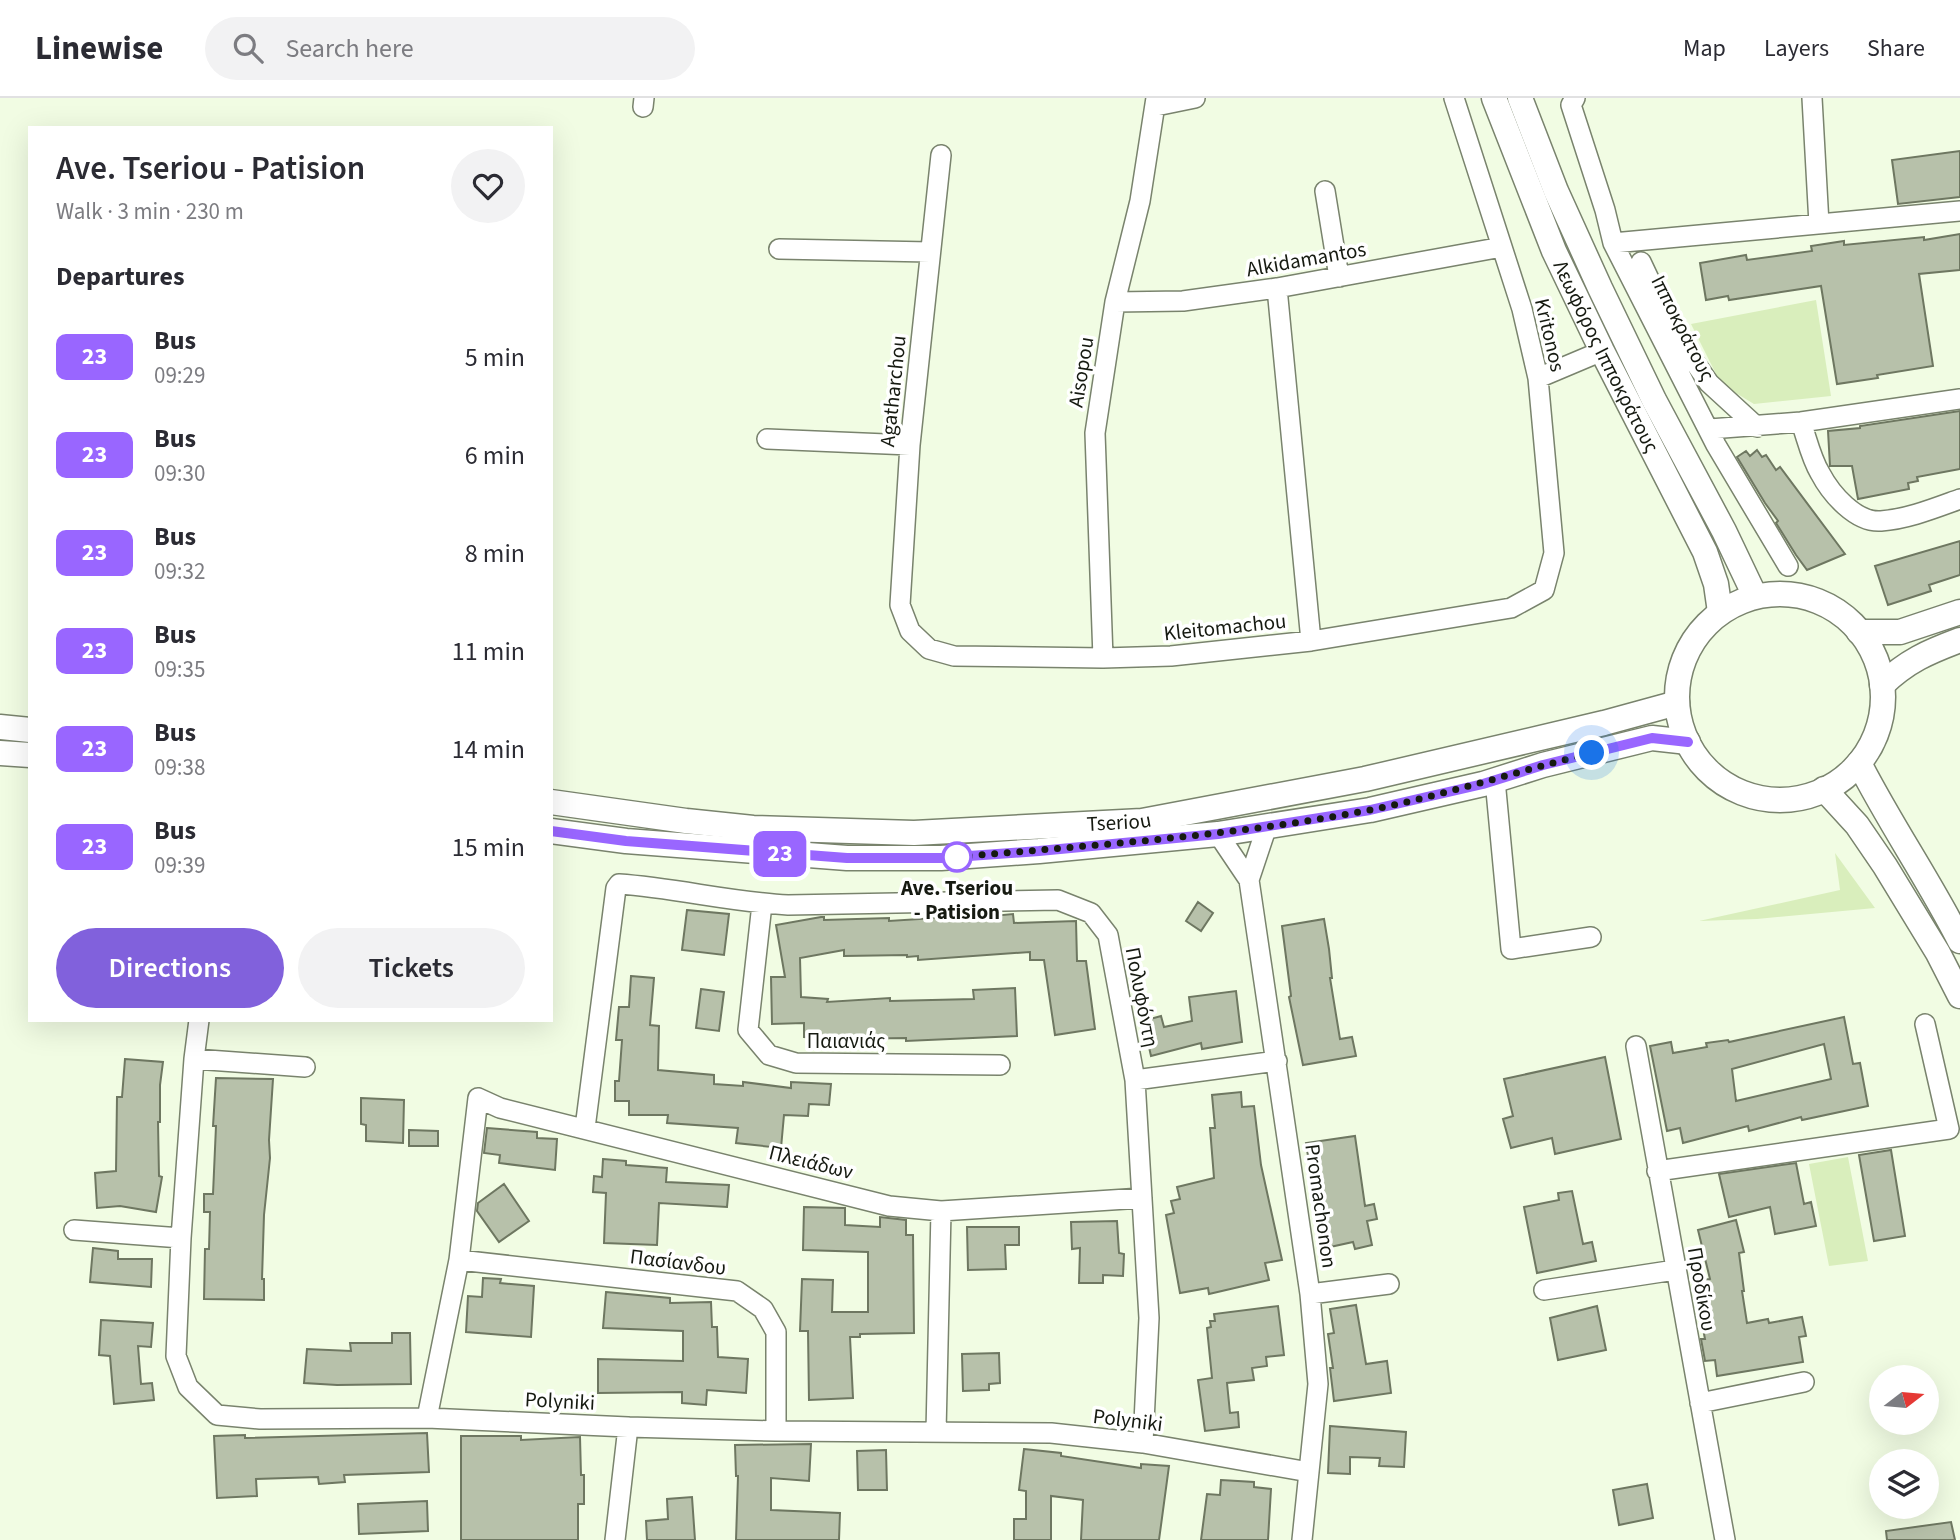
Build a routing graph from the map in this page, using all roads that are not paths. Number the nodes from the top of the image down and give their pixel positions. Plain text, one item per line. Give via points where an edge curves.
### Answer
1 (1195, 98) edge
2 (1454, 98) edge
3 (1494, 98) edge
4 (1520, 98) edge
5 (1575, 98) edge
6 (1812, 98) edge
7 (1156, 102) edge
8 (941, 155) dead end
9 (1325, 191) dead end
10 (1960, 211) edge
11 (1819, 224) junction
12 (1613, 243) junction
13 (1502, 247) junction
14 (779, 248) dead end
15 (930, 252) junction
16 (1641, 262) dead end
17 (1339, 276) junction
18 (1277, 288) junction
19 (1115, 302) junction
20 (1602, 351) junction
21 (1538, 378) junction
22 (1960, 399) edge
23 (1801, 422) junction
24 (1757, 427) junction
25 (1710, 429) junction
26 (766, 439) dead end
27 (910, 445) junction
28 (1682, 452) junction
29 (1960, 499) edge
30 (1788, 566) dead end
31 (1544, 590) joint
32 (1755, 596) junction
33 (1720, 612) junction
34 (1960, 612) edge
35 (910, 631) joint
36 (1859, 632) junction
37 (1960, 640) edge
38 (1311, 641) junction
39 (1103, 658) junction
40 (1882, 685) junction
41 (1677, 703) junction
42 (0, 727) edge
43 (28, 730) edge
44 (1688, 742) junction
45 (0, 753) edge
46 (28, 755) edge
47 (1859, 763) junction
48 (1495, 780) junction
49 (1824, 789) junction
50 (553, 803) edge
51 (1267, 826) junction
52 (553, 831) edge
53 (1218, 834) junction
54 (1249, 880) junction
55 (762, 904) junction
56 (1591, 937) dead end
57 (1960, 941) edge
58 (1960, 996) edge
59 (199, 1022) edge
60 (1926, 1024) dead end
61 (1636, 1046) dead end
62 (194, 1059) junction
63 (1277, 1061) junction
64 (1000, 1065) dead end
65 (304, 1067) dead end
66 (1135, 1080) junction
67 (584, 1128) junction
68 (1657, 1171) junction
69 (1142, 1198) junction
70 (941, 1211) junction
71 (74, 1230) dead end
72 (181, 1238) junction
73 (459, 1260) junction
74 (1675, 1270) junction
75 (1389, 1284) dead end
76 (1544, 1290) dead end
77 (1310, 1294) junction
78 (1804, 1382) dead end
79 (1700, 1403) junction
80 (427, 1418) junction
81 (628, 1427) junction
82 (776, 1431) junction
83 (936, 1432) junction
84 (1143, 1443) junction
85 (1309, 1472) junction
86 (615, 1540) edge
87 (1303, 1540) edge
88 (1725, 1540) edge

1 - 7 street
2 - 13 street, Kritonos
3 - 20 main road, Λεωφόρος Ιπποκράτους via 1554,251
4 - 28 main road, Λεωφόρος Ιπποκράτους via 1600,288
5 - 12 street, Ιπποκράτους via 1571,105
6 - 11 street
7 - 19 street, Aisopou via 1140,201
8 - 15 street, Agatharchou
9 - 17 street
10 - 11 street
11 - 12 street
12 - 25 street, Ιπποκράτους
13 - 17 street, Alkidamantos
13 - 21 street, Kritonos
14 - 15 street
15 - 27 street, Agatharchou
16 - 24 street via 1675,334 1709,383
17 - 18 street, Alkidamantos
18 - 19 street, Alkidamantos via 1183,301
18 - 38 street
19 - 39 street, Aisopou via 1095,433
20 - 21 street
20 - 33 main road, Λεωφόρος Ιπποκράτους via 1705,552
21 - 31 street, Kritonos via 1554,554
22 - 23 street
23 - 24 street
23 - 29 street via 1820,473 1846,507 1861,518 1878,522 1898,519
24 - 25 street
25 - 28 street
25 - 30 street, Ιπποκράτους
26 - 27 street
27 - 35 street, Agatharchou via 900,605
28 - 32 main road, Λεωφόρος Ιπποκράτους
31 - 38 street, Kleitomachou via 1511,608
32 - 33 main road
32 - 36 main road via 1782,593 1810,598 1835,610
33 - 41 main road via 1690,647 1681,668
34 - 36 main road via 1900,632
35 - 39 street, Kleitomachou via 929,649 954,656
36 - 40 main road via 1872,651
37 - 40 main road via 1926,653
38 - 39 street, Kleitomachou via 1171,656
40 - 47 main road via 1882,713 1874,740
41 - 44 main road
41 - 50 main road, Tseriou via 1365,779 1142,821 914,833 753,828
42 - 43 main road
44 - 48 main road, Tseriou via 1652,738
44 - 49 main road via 1706,769 1727,786 1752,797 1805,797
45 - 46 main road
47 - 49 main road
47 - 57 main road
48 - 51 main road, Tseriou via 1370,810
48 - 56 street via 1511,949
49 - 58 main road via 1857,825 1885,866
51 - 53 main road, Tseriou
51 - 54 street, Promachonon
52 - 53 main road, Tseriou via 847,858 965,856
53 - 54 street, Promachonon
54 - 63 street, Promachonon
55 - 64 street, Παιανιάς via 748,1030 769,1055 796,1063
55 - 66 street, Πολυφόντη via 1058,900 1091,913 1108,936
55 - 67 street, Πολυφόντη via 644,886 616,887
59 - 62 street, Polyniki
60 - 68 street via 1949,1129
61 - 68 street, Προδίκου
62 - 65 street
62 - 72 street, Polyniki
63 - 66 street
63 - 77 street, Promachonon
66 - 69 street, Πολυφόντη
67 - 70 street, Πλειάδων via 888,1206
67 - 73 street, Πλειάδων via 500,1108 478,1098
68 - 74 street, Προδίκου
69 - 70 street, Πλειάδων
69 - 84 street, Πολυφόντη via 1149,1318
70 - 83 street
71 - 72 street
72 - 80 street, Polyniki via 176,1356 188,1387 217,1415
73 - 80 street
73 - 82 street, Πασίανδου via 737,1291 763,1309 776,1332
74 - 76 street
74 - 79 street, Προδίκου
75 - 77 street
77 - 85 street, Promachonon via 1318,1384
78 - 79 street
79 - 88 street, Προδίκου
80 - 81 street, Polyniki
81 - 82 street, Polyniki
81 - 86 street
82 - 83 street, Polyniki
83 - 84 street, Polyniki via 1051,1433
84 - 85 street, Polyniki
85 - 87 street, Promachonon

